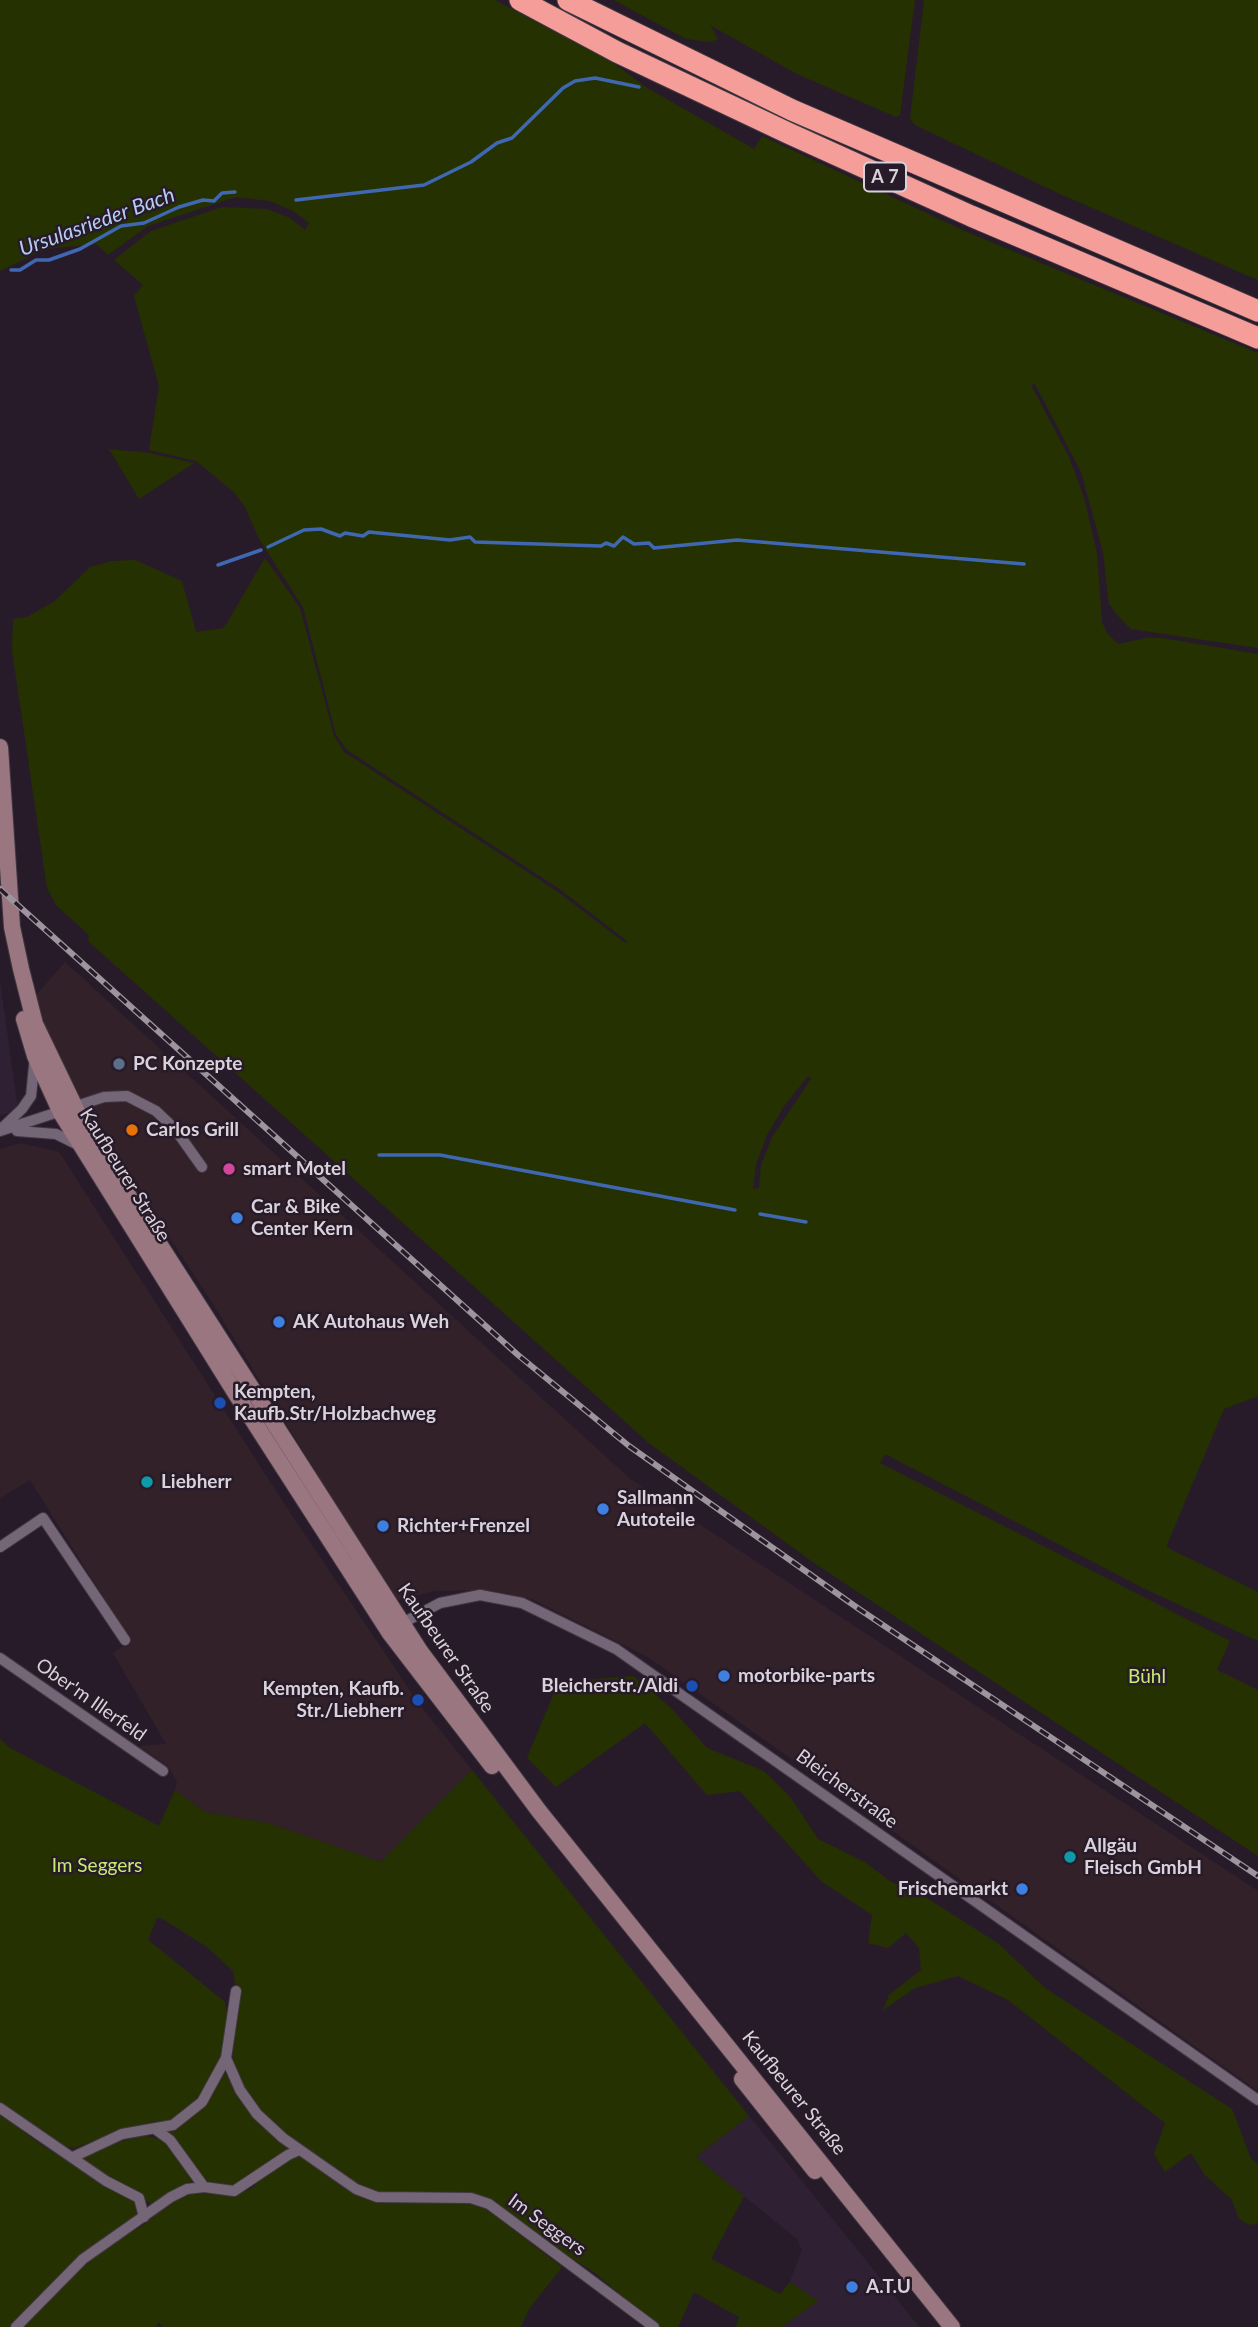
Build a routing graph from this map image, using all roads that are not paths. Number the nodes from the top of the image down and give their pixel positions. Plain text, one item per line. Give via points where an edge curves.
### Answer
1 (520, 0) edge
2 (568, 0) edge
3 (1258, 311) edge
4 (1258, 338) edge
5 (0, 747) edge
6 (12, 927) junction
7 (35, 1056) junction
8 (67, 1110) junction
9 (0, 1131) edge
10 (81, 1147) junction
11 (202, 1167) dead end
12 (0, 1547) edge
13 (395, 1628) junction
14 (125, 1640) dead end
15 (0, 1658) edge
16 (163, 1771) dead end
17 (236, 1991) dead end
18 (226, 2058) junction
19 (1258, 2100) edge
20 (0, 2108) edge
21 (155, 2129) junction
22 (299, 2150) junction
23 (73, 2157) junction
24 (204, 2187) junction
25 (144, 2217) junction
26 (16, 2327) edge
27 (654, 2327) edge
28 (940, 2327) edge
29 (952, 2327) edge

1 - 4 highway, A 7 via 617,52 861,166
2 - 3 highway, A 7 via 792,110
5 - 6 main road, Kaufbeurer Straße
6 - 7 main road, Kaufbeurer Straße via 12,966
6 - 8 main road, Kaufbeurer Straße via 35,1024
7 - 8 main road, Kaufbeurer Straße
7 - 9 street via 31,1096
8 - 9 street
8 - 10 main road, Kaufbeurer Straße
8 - 11 street via 118,1096 147,1104 175,1129
8 - 13 main road, Kaufbeurer Straße
9 - 10 street via 47,1132
10 - 13 main road, Kaufbeurer Straße
12 - 14 street via 43,1518
13 - 19 street, Bleicherstraße via 439,1603 480,1595 522,1604 617,1649
13 - 28 main road, Kaufbeurer Straße via 434,1694
13 - 29 main road, Kaufbeurer Straße
15 - 16 street, Ober'm Illerfeld
17 - 18 street
18 - 21 street via 202,2102 173,2125
18 - 22 street, Im Seggers via 257,2114
20 - 23 street
21 - 23 street via 122,2134
21 - 24 street via 170,2140
22 - 24 street via 234,2191
22 - 27 street, Im Seggers via 356,2189 377,2197 471,2197 489,2204
23 - 25 street via 139,2198
24 - 25 street via 187,2189
25 - 26 street via 83,2259

